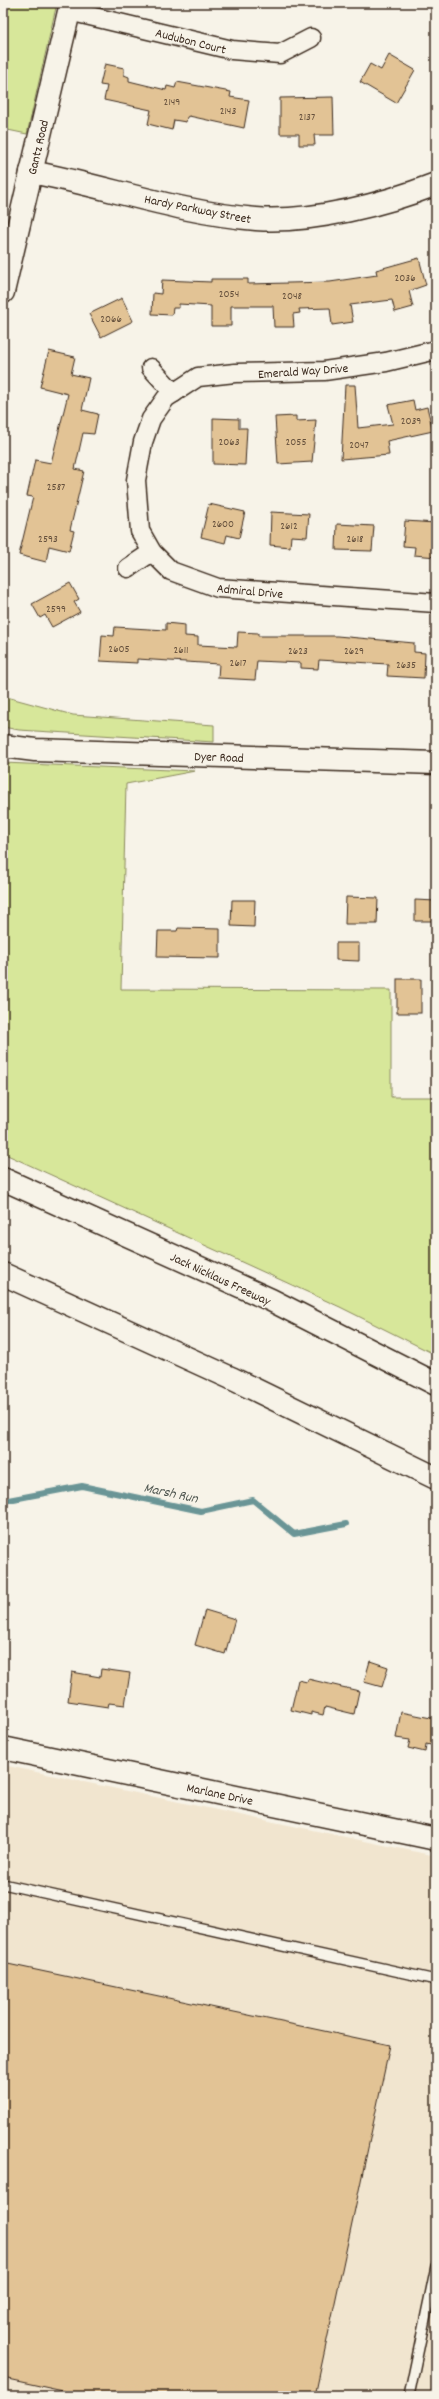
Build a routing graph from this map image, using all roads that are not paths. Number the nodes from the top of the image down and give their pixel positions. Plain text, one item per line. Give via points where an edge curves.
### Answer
1 (70, 7) edge
2 (311, 38) dead end
3 (31, 172) junction
4 (436, 184) edge
5 (3, 292) edge
6 (436, 350) edge
7 (151, 368) dead end
8 (174, 393) junction
9 (152, 552) junction
10 (128, 568) dead end
11 (436, 603) edge
12 (3, 746) edge
13 (436, 763) edge
14 (3, 1179) edge
15 (3, 1274) edge
16 (436, 1384) edge
17 (436, 1478) edge
18 (3, 1748) edge
19 (436, 1839) edge
20 (3, 1884) edge
21 (436, 1980) edge
22 (436, 2266) edge
23 (409, 2396) edge

1 - 2 street, Audubon Court via 232,50 280,54
1 - 3 main road, Gantz Road
3 - 4 main road, Hardy Parkway Street via 196,210 258,219 297,218 370,205
3 - 5 main road, Gantz Road
6 - 8 street, Emerald Way Drive via 386,362 324,371 236,373 198,377
7 - 8 street
8 - 9 street, Admiral Drive via 166,398 151,419 143,442 136,480 140,531
9 - 10 street
9 - 11 street, Admiral Drive via 171,571 218,588
12 - 13 main road, Dyer Road via 34,750
14 - 16 main road, Jack Nicklaus Freeway via 271,1300
15 - 17 main road via 232,1378
18 - 19 main road, Marlane Drive
20 - 21 lane
22 - 23 lane

